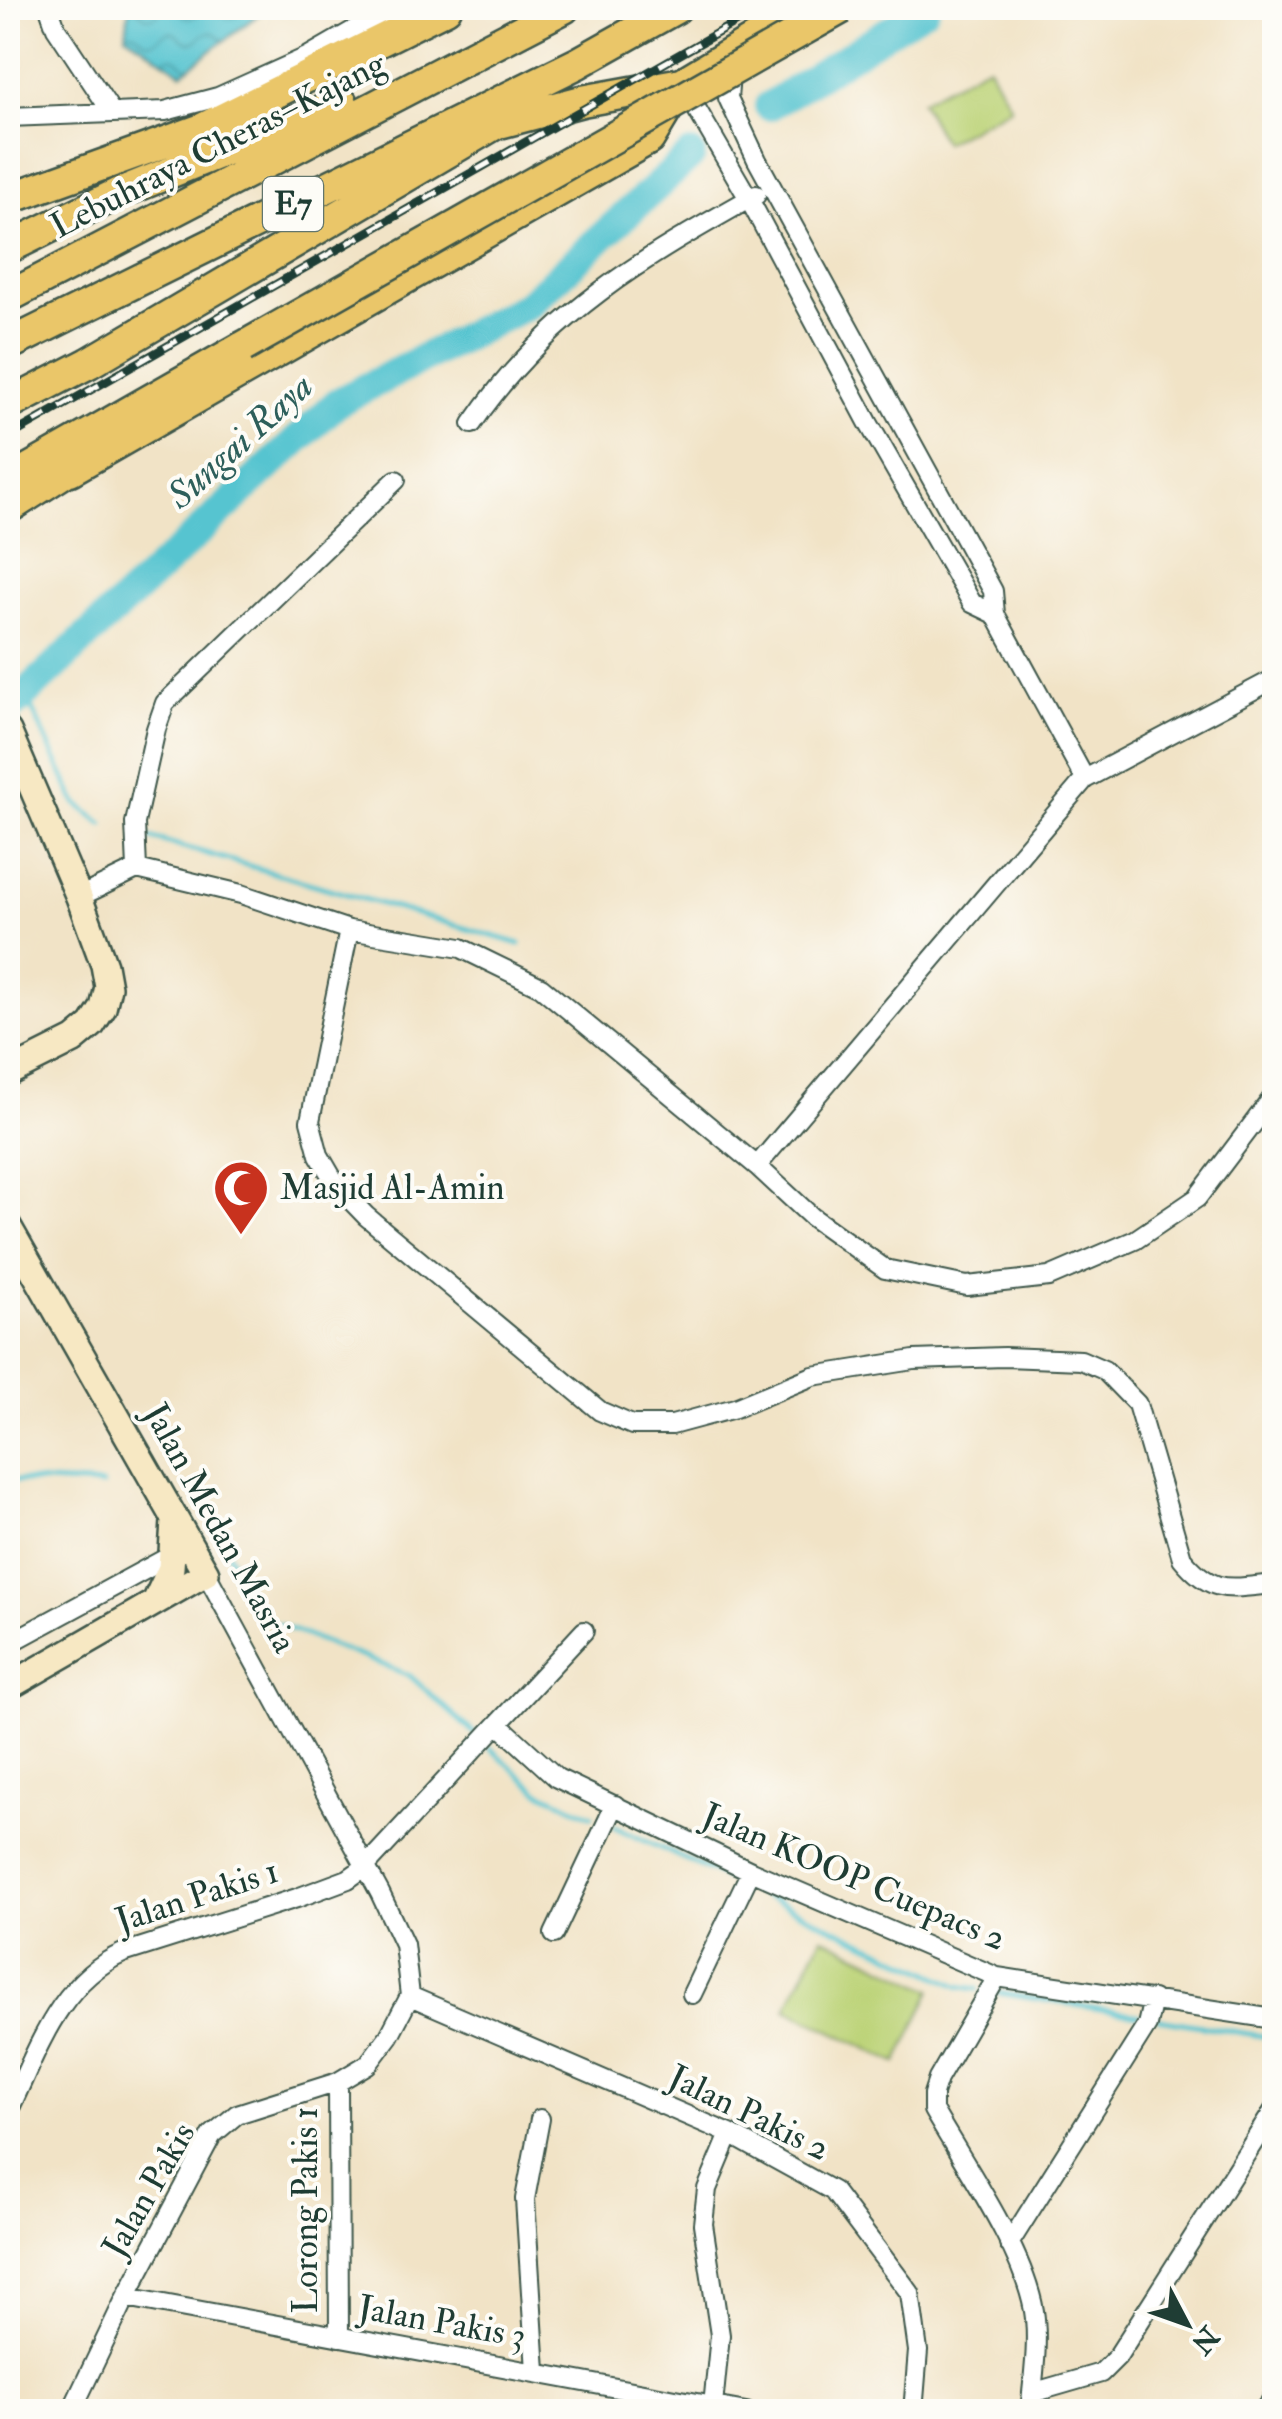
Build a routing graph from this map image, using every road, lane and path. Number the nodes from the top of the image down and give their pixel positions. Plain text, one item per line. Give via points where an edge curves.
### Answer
1 (49, 8) edge
2 (392, 8) edge
3 (446, 8) edge
4 (564, 8) edge
5 (676, 8) edge
6 (807, 8) edge
7 (842, 8) edge
8 (516, 33) junction
9 (734, 50) junction
10 (578, 64) junction
11 (682, 83) junction
12 (111, 111) junction
13 (8, 117) edge
14 (503, 122) junction
15 (771, 186) junction
16 (116, 194) junction
17 (749, 199) junction
18 (8, 200) edge
19 (8, 216) edge
20 (8, 248) edge
21 (8, 297) edge
22 (8, 345) edge
23 (171, 389) junction
24 (8, 404) edge
25 (472, 424) dead end
26 (70, 470) junction
27 (396, 480) dead end
28 (8, 481) edge
29 (8, 508) edge
30 (995, 614) junction
31 (1274, 680) edge
32 (10, 736) edge
33 (1085, 780) junction
34 (137, 869) junction
35 (79, 897) junction
36 (349, 930) junction
37 (8, 1073) edge
38 (1274, 1096) edge
39 (757, 1166) junction
40 (8, 1226) edge
41 (172, 1510) junction
42 (174, 1554) junction
43 (206, 1573) junction
44 (1274, 1584) edge
45 (155, 1602) junction
46 (584, 1631) dead end
47 (8, 1644) edge
48 (8, 1687) edge
49 (498, 1724) junction
50 (615, 1806) junction
51 (366, 1867) junction
52 (751, 1871) junction
53 (554, 1934) dead end
54 (997, 1977) junction
55 (692, 1994) dead end
56 (410, 1996) junction
57 (1153, 1999) junction
58 (1274, 2019) edge
59 (338, 2082) junction
60 (1274, 2110) edge
61 (8, 2112) edge
62 (540, 2119) dead end
63 (730, 2134) junction
64 (1009, 2244) junction
65 (126, 2297) junction
66 (339, 2337) junction
67 (536, 2371) junction
68 (1274, 2396) edge
69 (1031, 2402) edge
70 (713, 2406) junction
71 (72, 2412) edge
72 (746, 2412) edge
73 (913, 2412) edge
74 (1264, 2412) edge

1 - 12 street
2 - 12 street via 308,58 218,97 165,111
3 - 18 highway via 202,129
4 - 8 highway
5 - 10 highway
6 - 9 highway
7 - 23 highway, bridge
8 - 16 highway
8 - 21 highway, Lebuhraya Cheras–Kajang / E7
9 - 11 highway
9 - 15 street via 728,98
10 - 14 highway
10 - 22 highway, E7
11 - 14 highway
11 - 17 street
11 - 26 highway via 649,140
12 - 13 street
14 - 24 highway
15 - 17 street
15 - 30 street via 994,591
16 - 19 highway
16 - 20 highway
17 - 25 street via 586,300 533,347
17 - 30 street via 972,603
23 - 26 highway
23 - 28 highway
26 - 29 highway
27 - 34 street via 165,703 135,823
30 - 33 street
31 - 33 street
32 - 35 street
33 - 39 street
34 - 35 street
34 - 36 street
35 - 37 street via 104,965 103,1008 74,1040
36 - 39 street via 461,948 541,987
36 - 44 street via 310,1121 319,1155 366,1216 600,1412 632,1425 672,1425 813,1376 914,1360 1081,1360 1104,1370 1137,1404 1182,1558 1193,1572 1221,1589
38 - 39 street via 1197,1198 1136,1240 1048,1277 967,1286 886,1269 812,1217
40 - 41 street, Jalan Medan Masria
41 - 42 street
41 - 43 street, Jalan Medan Masria
42 - 45 street
42 - 47 street
43 - 45 street
43 - 51 street, Jalan Medan Masria
45 - 48 street
46 - 49 street
49 - 50 street, Jalan KOOP Cuepacs 2 via 557,1778
49 - 51 street
50 - 52 street, Jalan KOOP Cuepacs 2
50 - 53 street
51 - 56 street via 404,1944
51 - 61 street, Jalan Pakis 1 via 296,1898 102,1962 59,2006
52 - 54 street, Jalan KOOP Cuepacs 2
52 - 55 street
54 - 57 street, Jalan KOOP Cuepacs 2
54 - 64 street via 932,2094 933,2110
56 - 59 street, Jalan Pakis via 368,2064
56 - 63 street, Jalan Pakis 2
57 - 58 street, Jalan KOOP Cuepacs 2
57 - 64 street via 1147,2025
59 - 65 street, Jalan Pakis via 237,2114 212,2136
59 - 66 street, Lorong Pakis 1
60 - 69 street via 1117,2357 1101,2373
62 - 67 street via 525,2199
63 - 70 street via 707,2189 702,2224 720,2335
63 - 73 street, Jalan Pakis 2 via 833,2191 910,2293 918,2352
64 - 69 street via 1034,2314
65 - 66 street, Jalan Pakis 3
65 - 71 street, Jalan Pakis
66 - 67 street, Jalan Pakis 3
67 - 70 street, Jalan Pakis 3
68 - 74 street
70 - 72 street, Jalan Pakis 3

